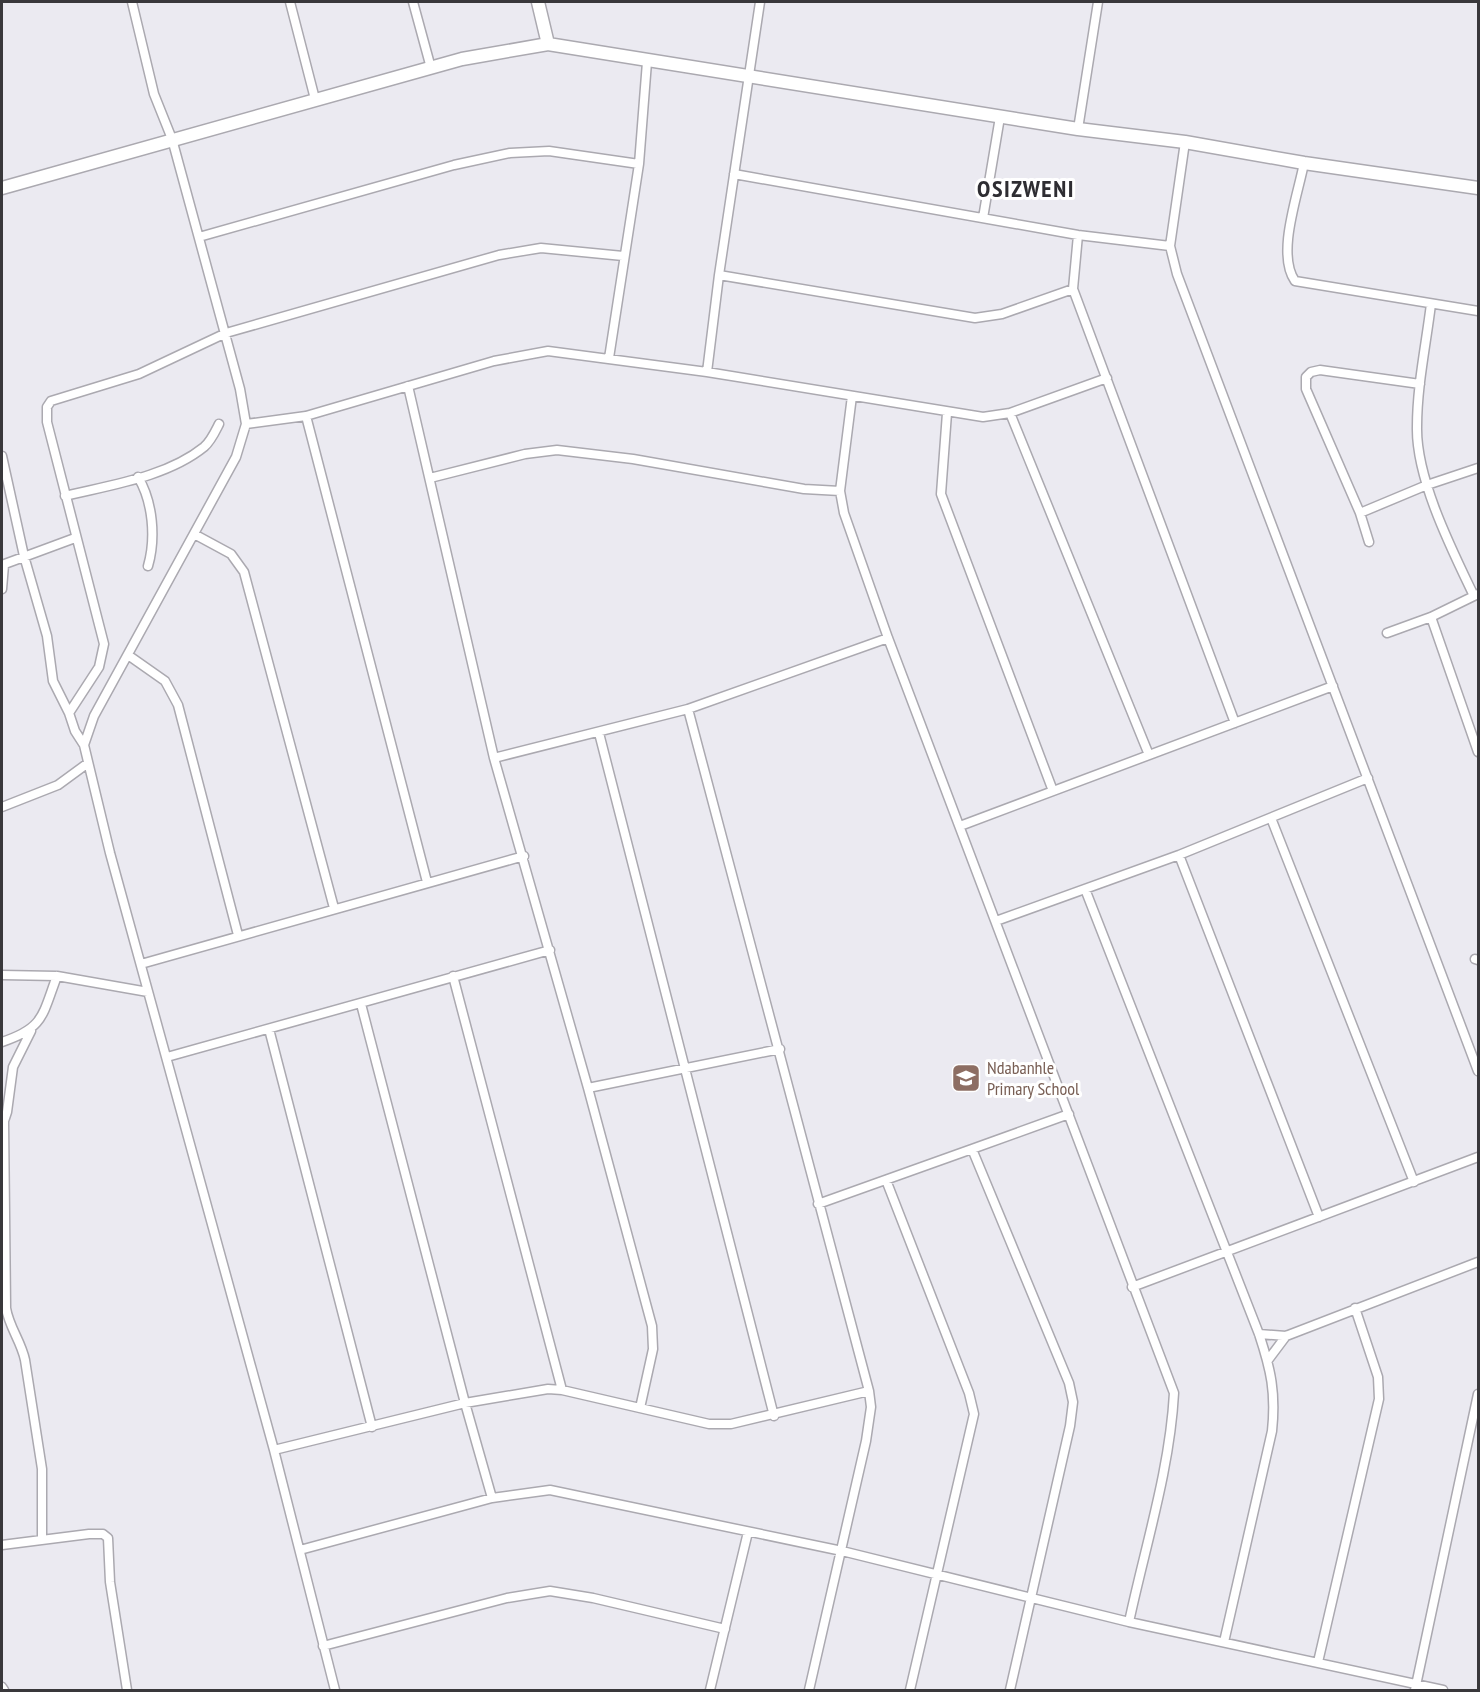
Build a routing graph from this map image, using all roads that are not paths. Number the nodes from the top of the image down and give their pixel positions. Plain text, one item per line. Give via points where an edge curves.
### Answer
1 (132, 2) edge
2 (290, 2) edge
3 (413, 2) edge
4 (538, 2) edge
5 (760, 2) edge
6 (1098, 2) edge
7 (548, 44) junction
8 (647, 62) junction
9 (431, 68) junction
10 (748, 78) junction
11 (315, 99) junction
12 (1000, 117) junction
13 (1078, 129) junction
14 (171, 140) junction
15 (1185, 142) junction
16 (1304, 163) junction
17 (639, 164) junction
18 (734, 174) junction
19 (2, 188) edge
20 (1479, 188) edge
21 (983, 218) junction
22 (1078, 235) junction
23 (199, 237) junction
24 (1170, 246) junction
25 (623, 256) junction
26 (719, 275) junction
27 (1073, 290) junction
28 (1431, 304) junction
29 (1479, 311) edge
30 (226, 333) junction
31 (609, 358) junction
32 (707, 372) junction
33 (1107, 378) junction
34 (1420, 384) junction
35 (408, 386) junction
36 (852, 396) junction
37 (947, 413) junction
38 (1010, 413) junction
39 (306, 416) junction
40 (219, 424) dead end
41 (246, 424) junction
42 (2, 456) edge
43 (1479, 468) edge
44 (138, 477) junction
45 (430, 478) junction
46 (1427, 484) junction
47 (840, 491) junction
48 (65, 496) junction
49 (1360, 513) junction
50 (194, 534) junction
51 (75, 538) junction
52 (1369, 542) dead end
53 (24, 556) junction
54 (3, 565) edge
55 (148, 566) dead end
56 (2, 589) edge
57 (1476, 595) edge
58 (1431, 617) junction
59 (1387, 633) dead end
60 (888, 638) junction
61 (128, 655) junction
62 (1333, 686) junction
63 (688, 709) junction
64 (69, 713) junction
65 (1235, 723) junction
66 (599, 733) junction
67 (84, 745) junction
68 (1479, 752) edge
69 (1149, 755) junction
70 (494, 758) junction
71 (88, 763) junction
72 (1368, 778) junction
73 (1053, 791) junction
74 (2, 807) edge
75 (1271, 818) junction
76 (960, 826) junction
77 (1179, 855) junction
78 (524, 856) junction
79 (427, 882) junction
80 (1085, 889) junction
81 (334, 908) junction
82 (996, 921) junction
83 (238, 935) junction
84 (550, 950) junction
85 (141, 964) junction
86 (2, 975) edge
87 (57, 976) junction
88 (453, 976) junction
89 (148, 992) junction
90 (361, 1004) junction
91 (269, 1029) junction
92 (31, 1031) junction
93 (2, 1042) edge
94 (780, 1048) junction
95 (167, 1057) junction
96 (686, 1070) junction
97 (1479, 1071) edge
98 (588, 1088) junction
99 (1069, 1114) junction
100 (3, 1124) edge
101 (972, 1149) junction
102 (1479, 1157) edge
103 (886, 1180) junction
104 (1414, 1182) junction
105 (2, 1193) edge
106 (818, 1204) junction
107 (1319, 1217) junction
108 (1226, 1252) junction
109 (1479, 1262) edge
110 (1132, 1287) junction
111 (1355, 1308) junction
112 (1259, 1334) junction
113 (1286, 1336) junction
114 (1268, 1360) junction
115 (562, 1390) junction
116 (869, 1391) junction
117 (1479, 1394) edge
118 (465, 1403) junction
119 (640, 1408) junction
120 (774, 1416) junction
121 (372, 1426) junction
122 (274, 1450) junction
123 (492, 1498) junction
124 (748, 1532) junction
125 (42, 1540) junction
126 (2, 1545) edge
127 (300, 1550) junction
128 (842, 1551) junction
129 (938, 1577) junction
130 (1030, 1598) junction
131 (1129, 1622) junction
132 (725, 1629) junction
133 (1224, 1642) junction
134 (323, 1646) junction
135 (1318, 1662) junction
136 (1416, 1687) edge
137 (127, 1690) edge
138 (335, 1690) edge
139 (710, 1690) edge
140 (810, 1690) edge
141 (910, 1690) edge
142 (1010, 1690) edge
143 (1443, 1690) edge

1 - 14 street via 154,94
2 - 11 street
3 - 9 street
4 - 7 street
5 - 10 street
6 - 13 street
7 - 8 street
7 - 9 street via 492,52
8 - 10 street
8 - 17 street
9 - 11 street
10 - 12 street
10 - 18 street
11 - 14 street
12 - 13 street
12 - 21 street
13 - 15 street
14 - 19 street
14 - 23 street
15 - 16 street
15 - 24 street
16 - 20 street
16 - 28 street via 1287,250 1287,268 1295,281
17 - 23 street via 549,151 519,152 454,165
17 - 25 street
18 - 21 street
18 - 26 street
21 - 22 street
22 - 24 street
22 - 27 street
23 - 30 street
24 - 62 street via 1177,274
25 - 30 street via 541,249 510,253
25 - 31 street
26 - 27 street via 975,318 1002,314
26 - 32 street
27 - 33 street
28 - 29 street
28 - 34 street
30 - 41 street
30 - 48 street via 139,374 51,401 46,407 47,422
31 - 32 street
31 - 35 street via 548,351 516,355
32 - 36 street
33 - 38 street
33 - 65 street
34 - 46 street via 1417,435
34 - 49 street via 1320,370 1306,377 1306,389
35 - 39 street
35 - 45 street
36 - 37 street
36 - 47 street
37 - 38 street via 983,417
37 - 73 street via 940,494
38 - 69 street
39 - 41 street
39 - 79 street
40 - 44 street via 206,446 179,462
41 - 50 street via 236,457
42 - 53 street
43 - 46 street
44 - 48 street
44 - 55 street via 145,489 151,521 152,553
45 - 47 street via 557,450 804,489
45 - 70 street
46 - 49 street
46 - 57 street via 1450,547
47 - 60 street via 844,513
48 - 51 street
49 - 52 street
50 - 61 street
50 - 81 street via 231,555 244,572
51 - 53 street
51 - 64 street via 104,644 99,667
53 - 54 street
53 - 64 street via 47,636 53,681
54 - 56 street
57 - 58 street
58 - 59 street
58 - 68 street
60 - 63 street
60 - 76 street
61 - 67 street via 94,716
61 - 83 street via 165,681 178,705
62 - 65 street
62 - 72 street
63 - 66 street
63 - 94 street
64 - 67 street
65 - 69 street
66 - 70 street
66 - 96 street
67 - 71 street
69 - 73 street
70 - 78 street
71 - 74 street via 58,785
71 - 85 street
72 - 75 street
72 - 97 street
73 - 76 street
75 - 77 street
75 - 104 street
76 - 82 street
77 - 80 street
77 - 107 street
78 - 79 street
78 - 84 street
79 - 81 street
80 - 82 street
80 - 108 street
81 - 83 street
82 - 99 street
83 - 85 street
84 - 88 street
84 - 98 street
85 - 89 street
86 - 87 street
87 - 89 street
87 - 92 street via 43,1014
88 - 90 street
88 - 115 street
89 - 95 street
90 - 91 street
90 - 118 street
91 - 95 street
91 - 121 street
92 - 93 street
92 - 100 street via 13,1066
94 - 96 street
94 - 106 street
95 - 122 street
96 - 98 street
96 - 120 street
98 - 119 street via 654,1337
99 - 101 street
99 - 110 street
100 - 105 street via 6,1152
101 - 103 street
101 - 130 street via 1069,1383 1073,1402
102 - 104 street
103 - 106 street
103 - 129 street via 974,1414
104 - 107 street
105 - 125 street via 6,1308 27,1371 42,1469
106 - 116 street
107 - 108 street
108 - 110 street
108 - 112 street
109 - 111 street
110 - 131 street via 1174,1393 1160,1482
111 - 113 street
111 - 135 street via 1378,1377 1379,1399
112 - 113 street
112 - 114 street
113 - 114 street
114 - 133 street via 1275,1399 1272,1431
115 - 118 street via 533,1390
115 - 119 street
116 - 120 street
116 - 128 street via 866,1441
117 - 136 street
118 - 121 street
118 - 123 street
119 - 120 street via 709,1424
121 - 122 street
122 - 127 street
123 - 124 street via 550,1491 573,1494
123 - 127 street
124 - 128 street
124 - 132 street
125 - 126 street
125 - 137 street via 89,1534 108,1538 110,1582
127 - 134 street
128 - 129 street
128 - 140 street
129 - 130 street
129 - 141 street
130 - 131 street
130 - 142 street
131 - 133 street
132 - 134 street via 593,1598 550,1592 507,1598
132 - 139 street
133 - 135 street
134 - 138 street
135 - 136 street
136 - 143 street

